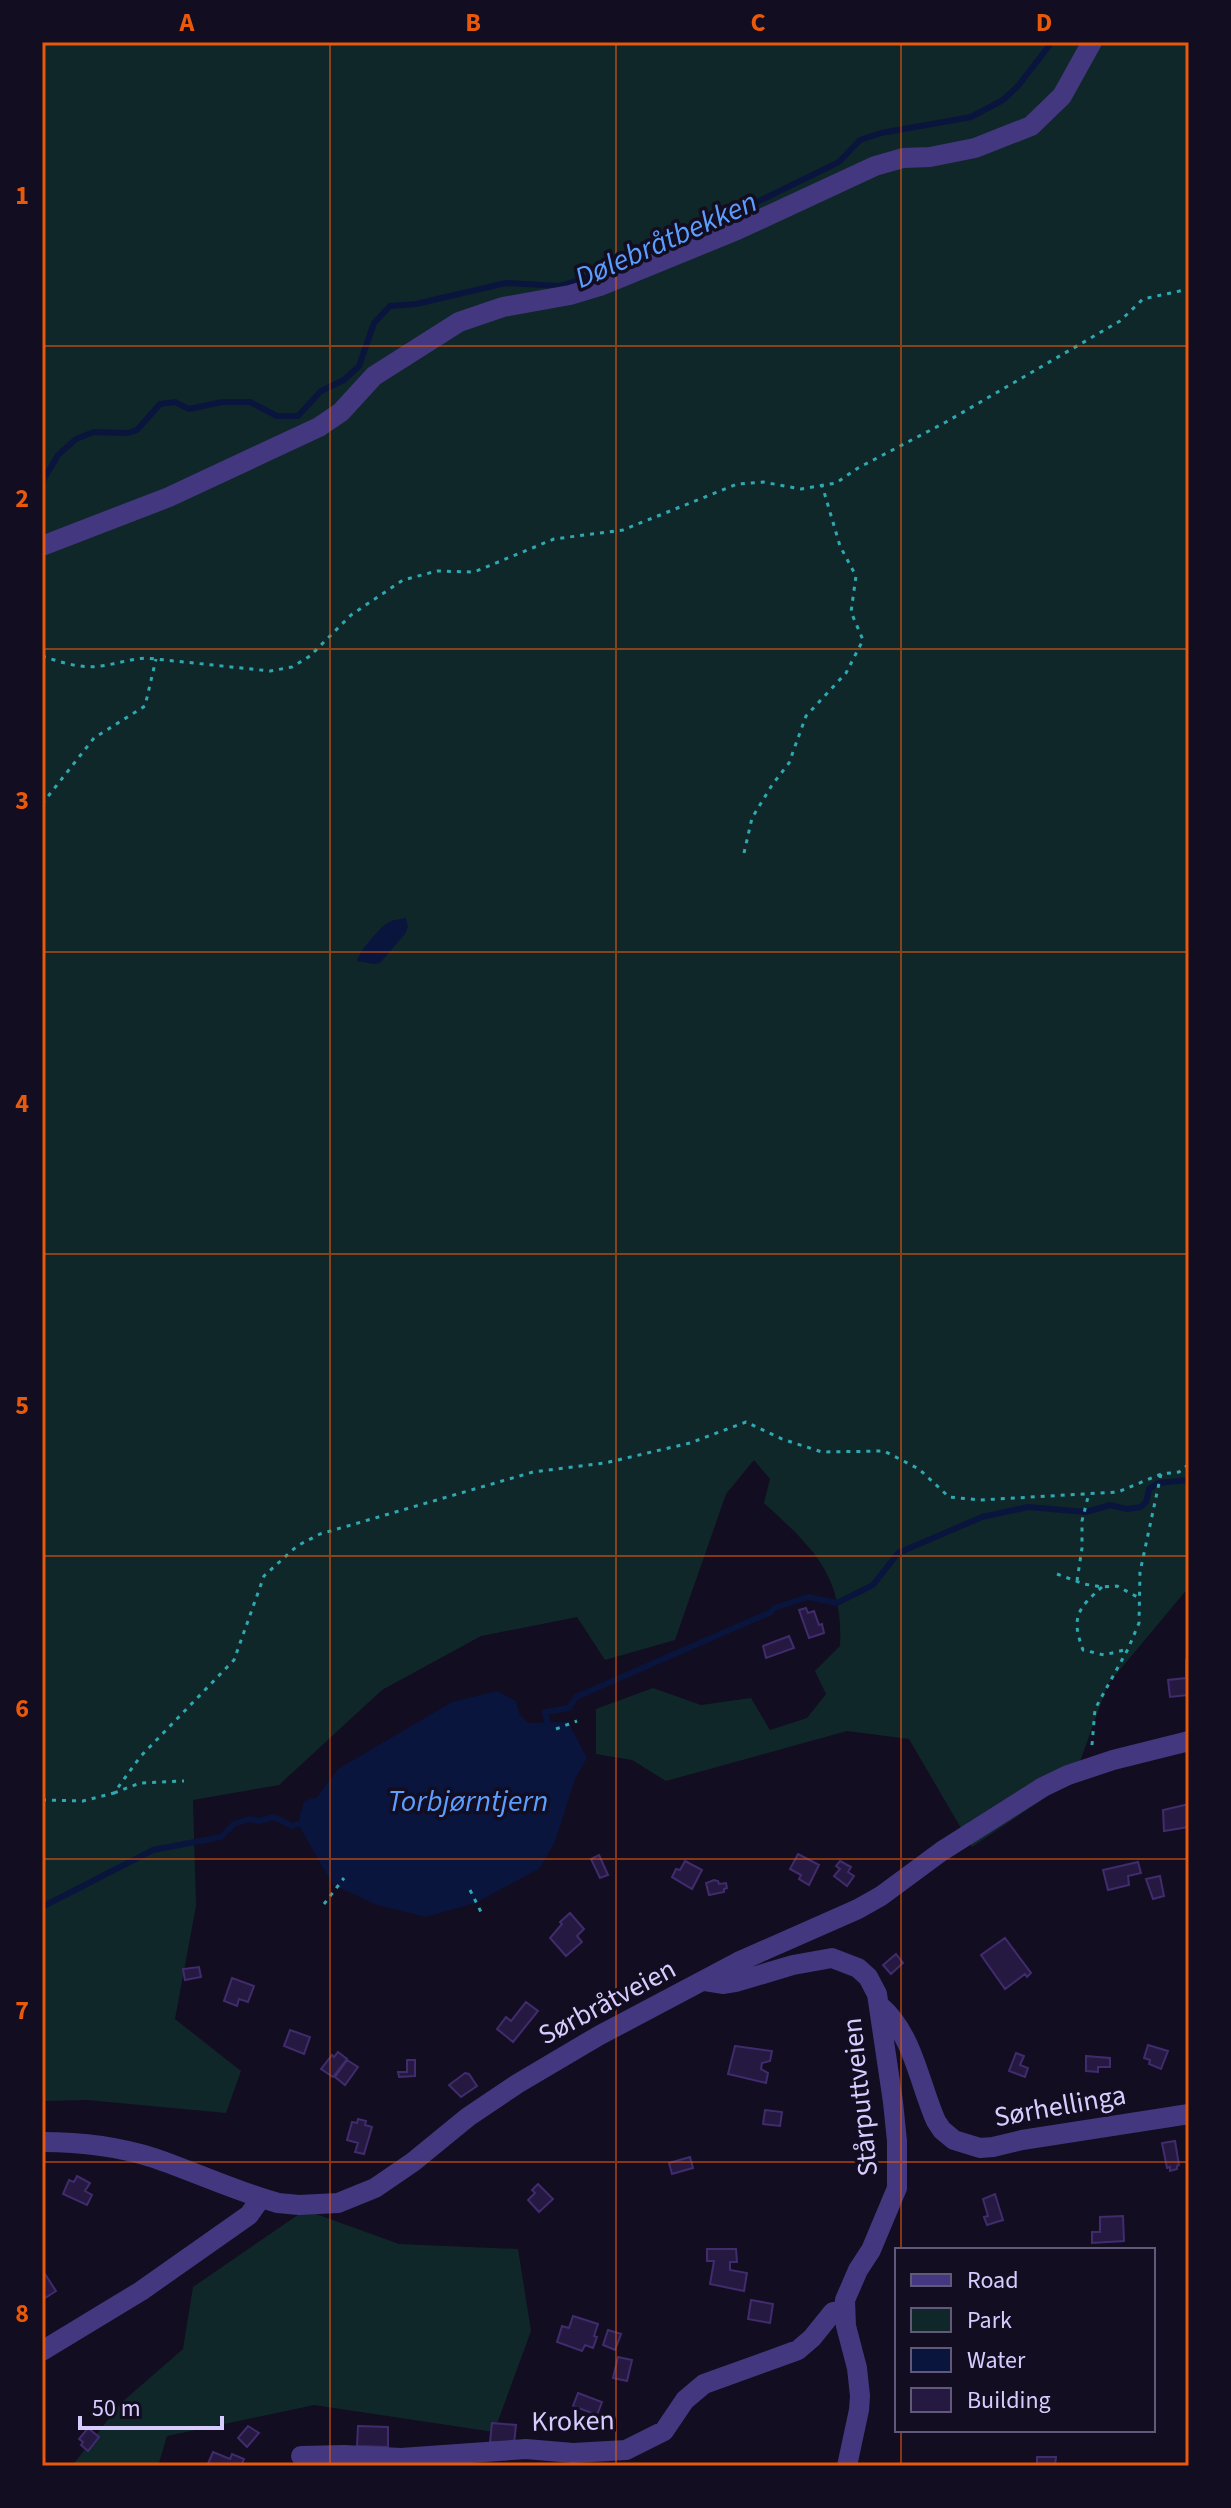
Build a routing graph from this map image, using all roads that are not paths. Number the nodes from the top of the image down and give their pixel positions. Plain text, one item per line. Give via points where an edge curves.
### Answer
1 (1092, 42) edge
2 (42, 546) edge
3 (1189, 1741) edge
4 (705, 1981) junction
5 (879, 2005) junction
6 (1189, 2114) edge
7 (42, 2142) edge
8 (261, 2198) junction
9 (843, 2310) junction
10 (42, 2351) edge
11 (301, 2456) dead end
12 (847, 2466) edge

1 - 2 street via 1062,96 1031,126 975,148 875,166 600,286 459,322 374,376 319,427 169,497
3 - 4 street, Sørbråtveien via 1068,1775 1019,1800 881,1896
4 - 5 street, Stårputtveien via 736,1982 832,1958 858,1968 873,1986
4 - 8 street, Sørbråtveien via 517,2084 375,2188 338,2203 289,2204
5 - 6 street, Sørhellinga via 909,2047 936,2121 964,2144 993,2147
5 - 9 street, Stårputtveien via 897,2188
7 - 8 street, Sørbråtveien via 123,2150
8 - 10 street via 249,2215 141,2291
9 - 11 street, Kroken via 833,2312 798,2350 704,2384 685,2400 664,2431 626,2450
9 - 12 street via 860,2396

